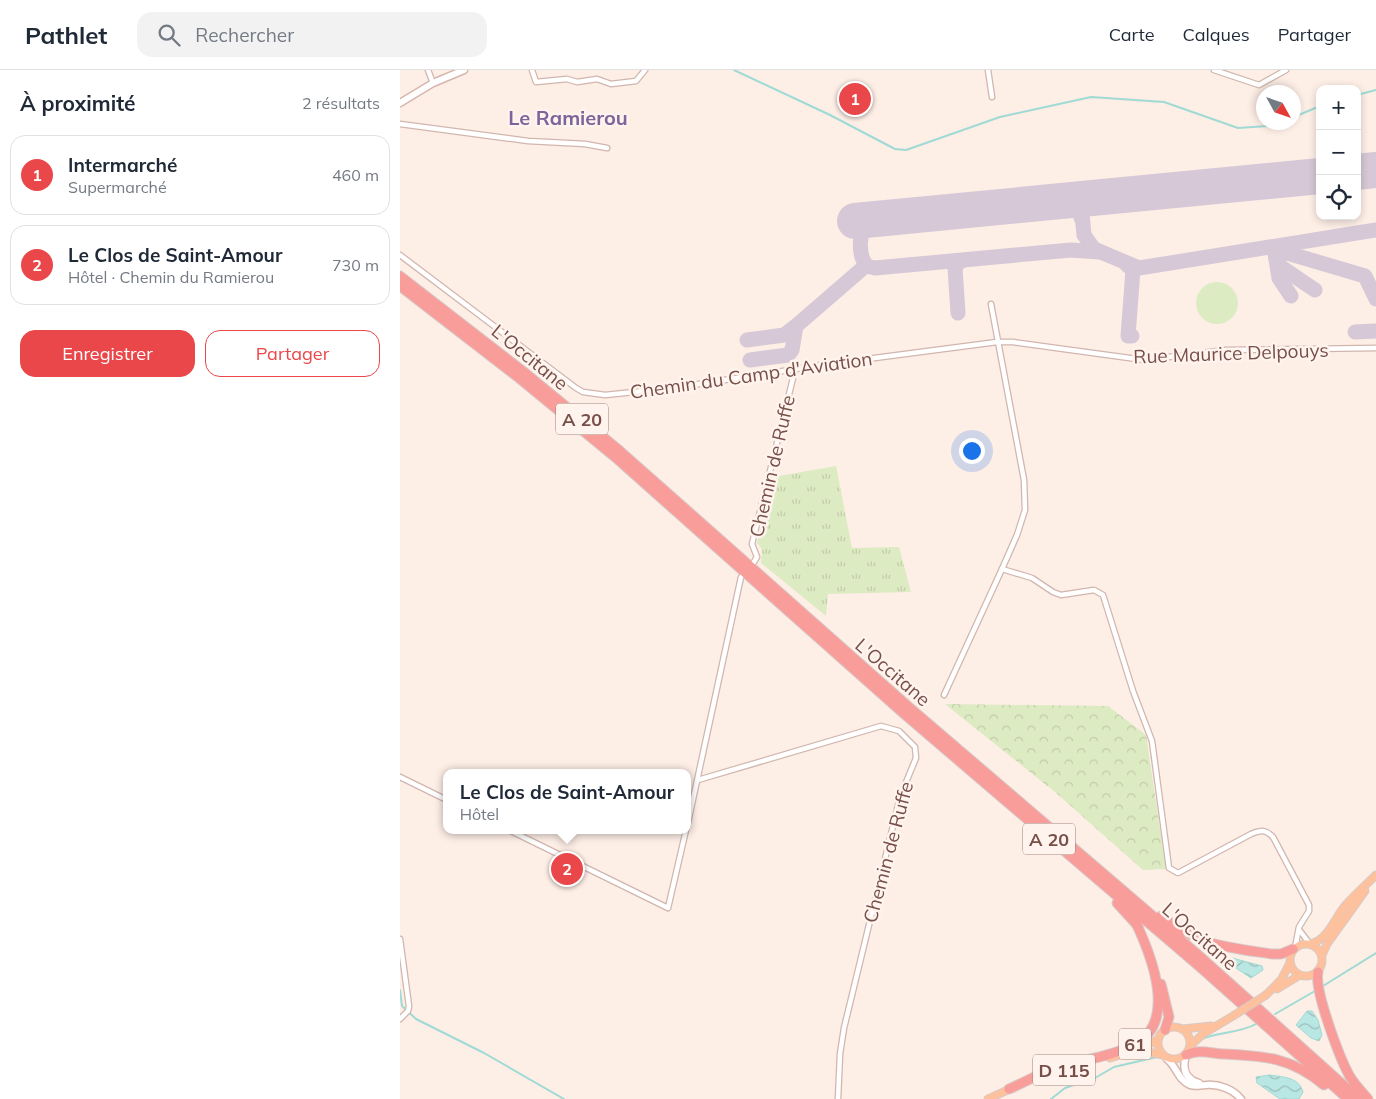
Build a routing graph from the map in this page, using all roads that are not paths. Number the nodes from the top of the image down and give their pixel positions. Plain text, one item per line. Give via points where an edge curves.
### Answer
1 (428, 70) edge
2 (464, 70) edge
3 (532, 70) edge
4 (645, 70) edge
5 (988, 70) edge
6 (1214, 70) edge
7 (1286, 70) edge
8 (432, 84) junction
9 (992, 97) dead end
10 (400, 103) edge
11 (400, 124) edge
12 (607, 148) dead end
13 (400, 255) edge
14 (400, 276) edge
15 (400, 286) edge
16 (992, 304) dead end
17 (998, 342) junction
18 (1376, 348) edge
19 (795, 370) junction
20 (754, 562) dead end
21 (1002, 569) junction
22 (741, 577) dead end
23 (944, 695) dead end
24 (400, 777) edge
25 (698, 780) junction
26 (443, 798) edge
27 (691, 811) edge
28 (518, 834) edge
29 (686, 834) edge
30 (1053, 842) junction
31 (1073, 848) junction
32 (1376, 875) edge
33 (1136, 923) junction
34 (1299, 927) junction
35 (400, 939) edge
36 (1310, 944) junction
37 (1294, 948) junction
38 (1322, 955) junction
39 (1290, 963) junction
40 (1318, 972) junction
41 (1300, 975) junction
42 (1266, 995) junction
43 (400, 1019) edge
44 (1216, 1025) junction
45 (1165, 1030) junction
46 (1183, 1030) junction
47 (1158, 1039) junction
48 (1190, 1046) junction
49 (1186, 1055) junction
50 (1119, 1056) junction
51 (1165, 1057) junction
52 (1205, 1085) junction
53 (1009, 1089) junction
54 (838, 1099) edge
55 (988, 1099) edge
56 (1241, 1099) edge
57 (1341, 1099) edge
58 (1348, 1099) edge
59 (1360, 1099) edge
60 (1368, 1099) edge

1 - 8 street
2 - 8 main road
3 - 4 street via 536,82 597,79 611,84 636,81
5 - 9 street
6 - 7 street via 1259,85
8 - 10 main road
11 - 12 street
13 - 19 street, Chemin du Camp d'Aviation via 583,392 605,396
14 - 31 highway, L'Occitane / A 20 via 620,451 908,707
15 - 30 highway, L'Occitane / A 20 via 608,452
16 - 17 street
17 - 18 street, Rue Maurice Delpouys via 1144,360 1226,350
17 - 19 street, Chemin du Camp d'Aviation
17 - 21 street via 1025,500 1017,535
19 - 20 street, Chemin de Ruffe via 752,544 757,557
21 - 23 street
21 - 34 street via 1032,578 1061,595 1094,590 1103,595 1152,741 1171,871 1178,873 1251,834 1266,831 1309,905
22 - 25 street
24 - 26 street
25 - 27 street
25 - 54 street, Chemin de Ruffe via 881,726 899,731 915,747 916,758 900,797 844,1028
28 - 29 street via 668,908
30 - 33 highway, 61
30 - 58 highway, L'Occitane / A 20
31 - 37 highway via 1194,938 1215,945 1272,954
31 - 59 highway, L'Occitane / A 20
32 - 36 main road via 1344,907 1325,935
32 - 38 main road via 1330,938
33 - 45 highway, 61 via 1159,971 1169,1017
33 - 53 highway, 61 via 1151,963 1159,1005 1155,1022 1147,1034 1136,1044 1051,1070
34 - 36 street via 1301,935
34 - 37 street
35 - 43 street via 409,1006
36 - 37 main road
36 - 38 main road
37 - 39 main road
38 - 40 main road
39 - 41 main road
39 - 42 main road via 1281,980
40 - 41 main road via 1310,976
40 - 60 highway via 1317,986 1343,1063 1353,1082
41 - 42 main road
42 - 44 main road, bridge
44 - 46 main road
44 - 48 main road
45 - 46 main road via 1174,1027
45 - 47 main road
46 - 48 main road via 1189,1037
47 - 50 main road, D 115
47 - 51 main road
48 - 49 main road
49 - 51 main road via 1177,1060
49 - 52 main road via 1186,1076
49 - 57 highway via 1200,1051 1273,1058 1303,1069
50 - 51 main road, D 115 via 1148,1052
50 - 53 main road, D 115
51 - 52 main road via 1183,1081 1193,1086
52 - 56 main road via 1231,1090
53 - 55 main road, D 115

